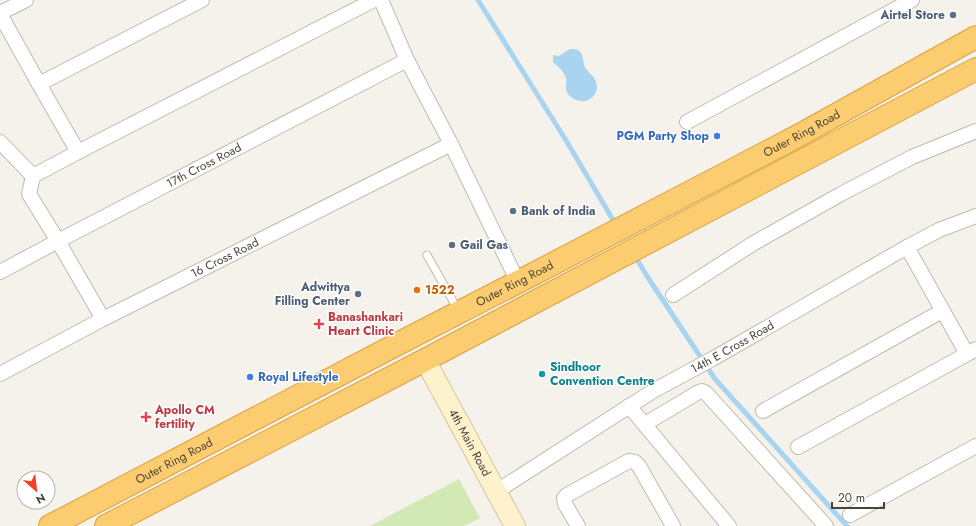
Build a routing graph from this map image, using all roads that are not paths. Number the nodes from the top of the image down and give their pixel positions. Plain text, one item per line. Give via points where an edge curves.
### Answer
1 (26, 0) edge
2 (202, 0) edge
3 (374, 0) edge
4 (381, 0) edge
5 (912, 0) edge
6 (0, 13) edge
7 (976, 37) edge
8 (407, 60) junction
9 (976, 69) edge
10 (39, 84) junction
11 (687, 122) dead end
12 (976, 131) edge
13 (0, 142) edge
14 (451, 144) junction
15 (78, 152) junction
16 (33, 176) junction
17 (976, 216) edge
18 (58, 241) junction
19 (907, 247) junction
20 (427, 255) dead end
21 (0, 272) edge
22 (518, 282) junction
23 (673, 295) dead end
24 (942, 311) junction
25 (459, 312) junction
26 (103, 319) junction
27 (972, 352) edge
28 (425, 360) junction
29 (0, 374) edge
30 (653, 390) junction
31 (629, 406) junction
32 (670, 409) junction
33 (763, 411) dead end
34 (644, 424) junction
35 (976, 446) edge
36 (798, 447) dead end
37 (496, 492) junction
38 (850, 515) dead end
39 (511, 525) edge
40 (50, 526) edge
41 (106, 526) edge
42 (578, 526) edge
43 (673, 526) edge
44 (729, 526) edge
45 (826, 526) edge

1 - 6 street
2 - 10 street
3 - 15 street
4 - 8 street
5 - 11 street
6 - 10 street
7 - 22 highway, Outer Ring Road via 796,137
8 - 14 street
8 - 18 street, 17th Cross Road
9 - 28 highway, Outer Ring Road
10 - 15 street
12 - 23 street via 912,157 841,194 754,243
13 - 16 street
14 - 22 street
14 - 26 street, 16 Cross Road
15 - 16 street
16 - 18 street via 29,194
17 - 19 street, 14th E Cross Road via 939,230
18 - 21 street, 17th Cross Road
18 - 26 street
19 - 24 street
19 - 30 street, 14th E Cross Road via 691,371
20 - 25 lane
22 - 25 highway, Outer Ring Road
24 - 27 street
24 - 33 street
25 - 40 highway, Outer Ring Road
26 - 29 street, 16 Cross Road
27 - 36 street
28 - 37 street, 4th Main Road
28 - 41 highway, Outer Ring Road
30 - 31 street, 14th E Cross Road
30 - 32 street
31 - 34 street
31 - 37 street, 14th E Cross Road
32 - 34 street
32 - 45 street via 697,393 706,393
34 - 44 street
35 - 38 street
37 - 39 street, 4th Main Road
42 - 43 street via 564,498 629,461 639,466

